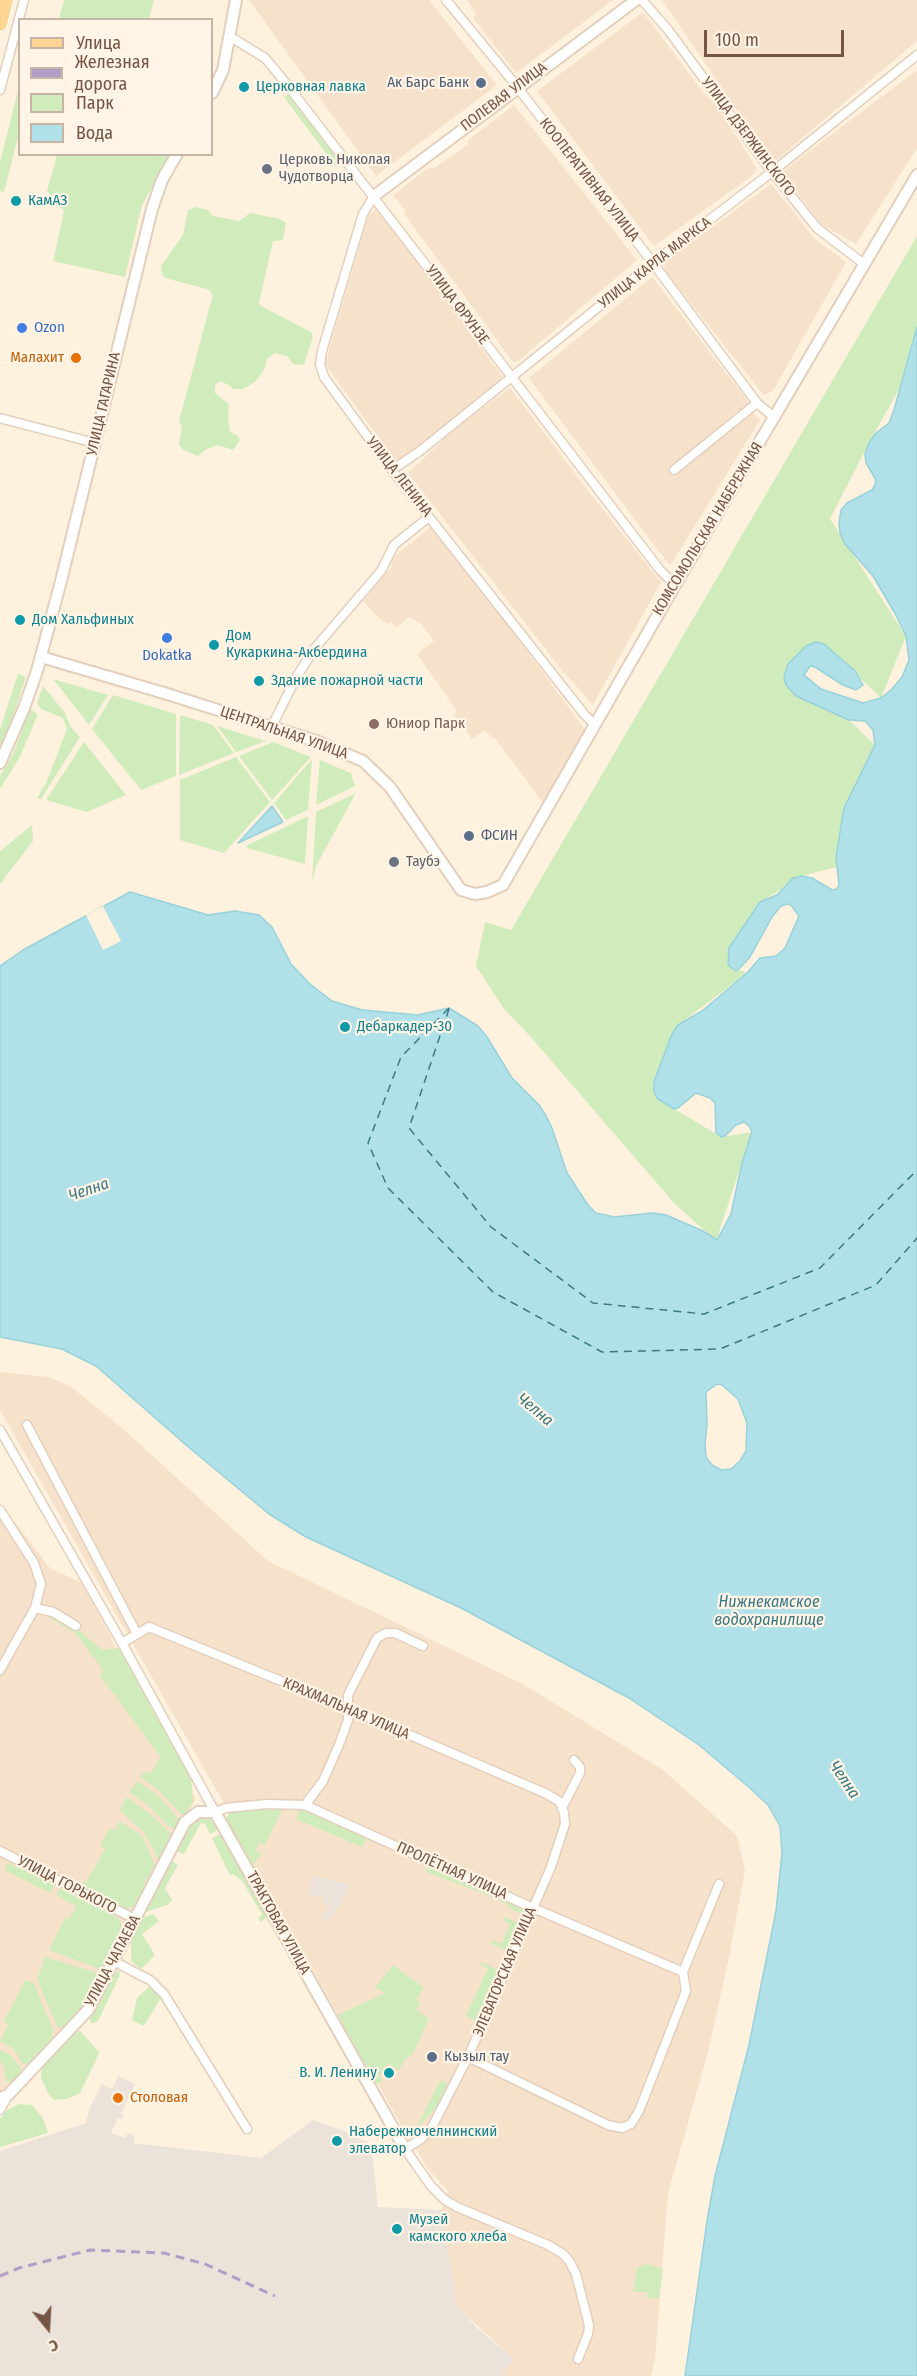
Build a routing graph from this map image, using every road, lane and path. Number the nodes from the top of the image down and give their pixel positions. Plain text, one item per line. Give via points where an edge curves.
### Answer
1 (6, 0) edge
2 (24, 0) edge
3 (236, 0) edge
4 (446, 0) edge
5 (636, 0) edge
6 (642, 0) edge
7 (19, 18) edge
8 (18, 22) edge
9 (0, 24) edge
10 (229, 36) junction
11 (917, 55) edge
12 (517, 87) junction
13 (0, 90) edge
14 (213, 91) edge
15 (176, 156) edge
16 (772, 172) junction
17 (917, 176) edge
18 (374, 196) junction
19 (653, 263) junction
20 (864, 264) junction
21 (512, 377) junction
22 (757, 403) junction
23 (0, 417) edge
24 (775, 418) junction
25 (95, 443) junction
26 (392, 470) junction
27 (674, 470) dead end
28 (429, 517) junction
29 (675, 585) junction
30 (40, 657) junction
31 (596, 724) junction
32 (271, 728) junction
33 (0, 763) edge
34 (503, 885) joint
35 (27, 1425) dead end
36 (0, 1430) edge
37 (0, 1510) edge
38 (35, 1608) junction
39 (76, 1626) dead end
40 (137, 1634) junction
41 (122, 1643) junction
42 (423, 1646) dead end
43 (0, 1670) edge
44 (347, 1708) junction
45 (574, 1760) dead end
46 (305, 1805) junction
47 (563, 1810) junction
48 (215, 1812) junction
49 (0, 1851) edge
50 (719, 1884) dead end
51 (533, 1908) junction
52 (135, 1919) junction
53 (113, 1961) junction
54 (683, 1972) junction
55 (468, 2057) junction
56 (4, 2097) edge
57 (0, 2110) edge
58 (248, 2129) dead end
59 (405, 2149) junction
60 (578, 2359) dead end

1 - 9 main road
2 - 7 street
3 - 10 street
4 - 12 street, КООПЕРАТИВНАЯ УЛИЦА
5 - 12 street, ПОЛЕВАЯ УЛИЦА
6 - 16 street, УЛИЦА ДЗЕРЖИНСКОГО
8 - 13 street
10 - 14 street
10 - 18 street, УЛИЦА ФРУНЗЕ via 265,58
11 - 16 street, УЛИЦА КАРЛА МАРКСА
12 - 18 street, ПОЛЕВАЯ УЛИЦА
12 - 19 street, КООПЕРАТИВНАЯ УЛИЦА
15 - 25 street, УЛИЦА ГАГАРИНА via 152,209
16 - 19 street, УЛИЦА КАРЛА МАРКСА
16 - 20 street, УЛИЦА ДЗЕРЖИНСКОГО via 817,228
17 - 20 street, КОМСОМОЛЬСКАЯ НАБЕРЕЖНАЯ
18 - 21 street, УЛИЦА ФРУНЗЕ
18 - 26 street, УЛИЦА ЛЕНИНА via 363,214 320,364 337,397
19 - 21 street, УЛИЦА КАРЛА МАРКСА
19 - 22 street, КООПЕРАТИВНАЯ УЛИЦА
20 - 24 street, КОМСОМОЛЬСКАЯ НАБЕРЕЖНАЯ
21 - 26 street, УЛИЦА КАРЛА МАРКСА
21 - 29 street, УЛИЦА ФРУНЗЕ
22 - 24 street, КООПЕРАТИВНАЯ УЛИЦА
22 - 27 street
23 - 25 street
24 - 29 street, КОМСОМОЛЬСКАЯ НАБЕРЕЖНАЯ
25 - 30 street, УЛИЦА ГАГАРИНА
26 - 28 street, УЛИЦА ЛЕНИНА
28 - 31 street, УЛИЦА ЛЕНИНА via 584,714
28 - 32 street via 394,545 381,571 315,648
29 - 31 street, КОМСОМОЛЬСКАЯ НАБЕРЕЖНАЯ
30 - 32 street, ЦЕНТРАЛЬНАЯ УЛИЦА
30 - 33 street, УЛИЦА ГАГАРИНА via 24,708
31 - 34 street, КОМСОМОЛЬСКАЯ НАБЕРЕЖНАЯ
32 - 34 street, ЦЕНТРАЛЬНАЯ УЛИЦА via 316,741 367,763 390,786 461,890 475,894
35 - 40 street
36 - 41 street, ТРАКТОВАЯ УЛИЦА
37 - 38 street via 34,1563 41,1584
38 - 39 street via 53,1612
38 - 43 street
40 - 41 street, КРАХМАЛЬНАЯ УЛИЦА
40 - 44 street, КРАХМАЛЬНАЯ УЛИЦА via 149,1627
41 - 48 street, ТРАКТОВАЯ УЛИЦА
42 - 44 street via 395,1633 381,1634 348,1695
44 - 46 street via 348,1720 339,1745
44 - 47 street, КРАХМАЛЬНАЯ УЛИЦА via 547,1794 560,1802
45 - 47 street, ЭЛЕВАТОРСКАЯ УЛИЦА via 580,1773
46 - 48 street, ПРОЛЁТНАЯ УЛИЦА via 256,1805
46 - 51 street, ПРОЛЁТНАЯ УЛИЦА
47 - 51 street, ЭЛЕВАТОРСКАЯ УЛИЦА via 565,1824
48 - 52 street, УЛИЦА ЧАПАЕВА via 198,1812 185,1822
48 - 59 street, ТРАКТОВАЯ УЛИЦА
49 - 52 street, УЛИЦА ГОРЬКОГО
50 - 54 street
51 - 54 street, ПРОЛЁТНАЯ УЛИЦА
51 - 55 street, ЭЛЕВАТОРСКАЯ УЛИЦА
52 - 53 street, УЛИЦА ЧАПАЕВА
53 - 56 street, УЛИЦА ЧАПАЕВА via 88,2010
53 - 58 street via 150,1980 164,1994
54 - 55 street via 686,1991 639,2111 631,2124 622,2128 608,2125
55 - 59 street, ЭЛЕВАТОРСКАЯ УЛИЦА via 432,2127
56 - 57 street, УЛИЦА ЧАПАЕВА
59 - 60 street, ТРАКТОВАЯ УЛИЦА via 445,2200 548,2245 570,2262 589,2325

